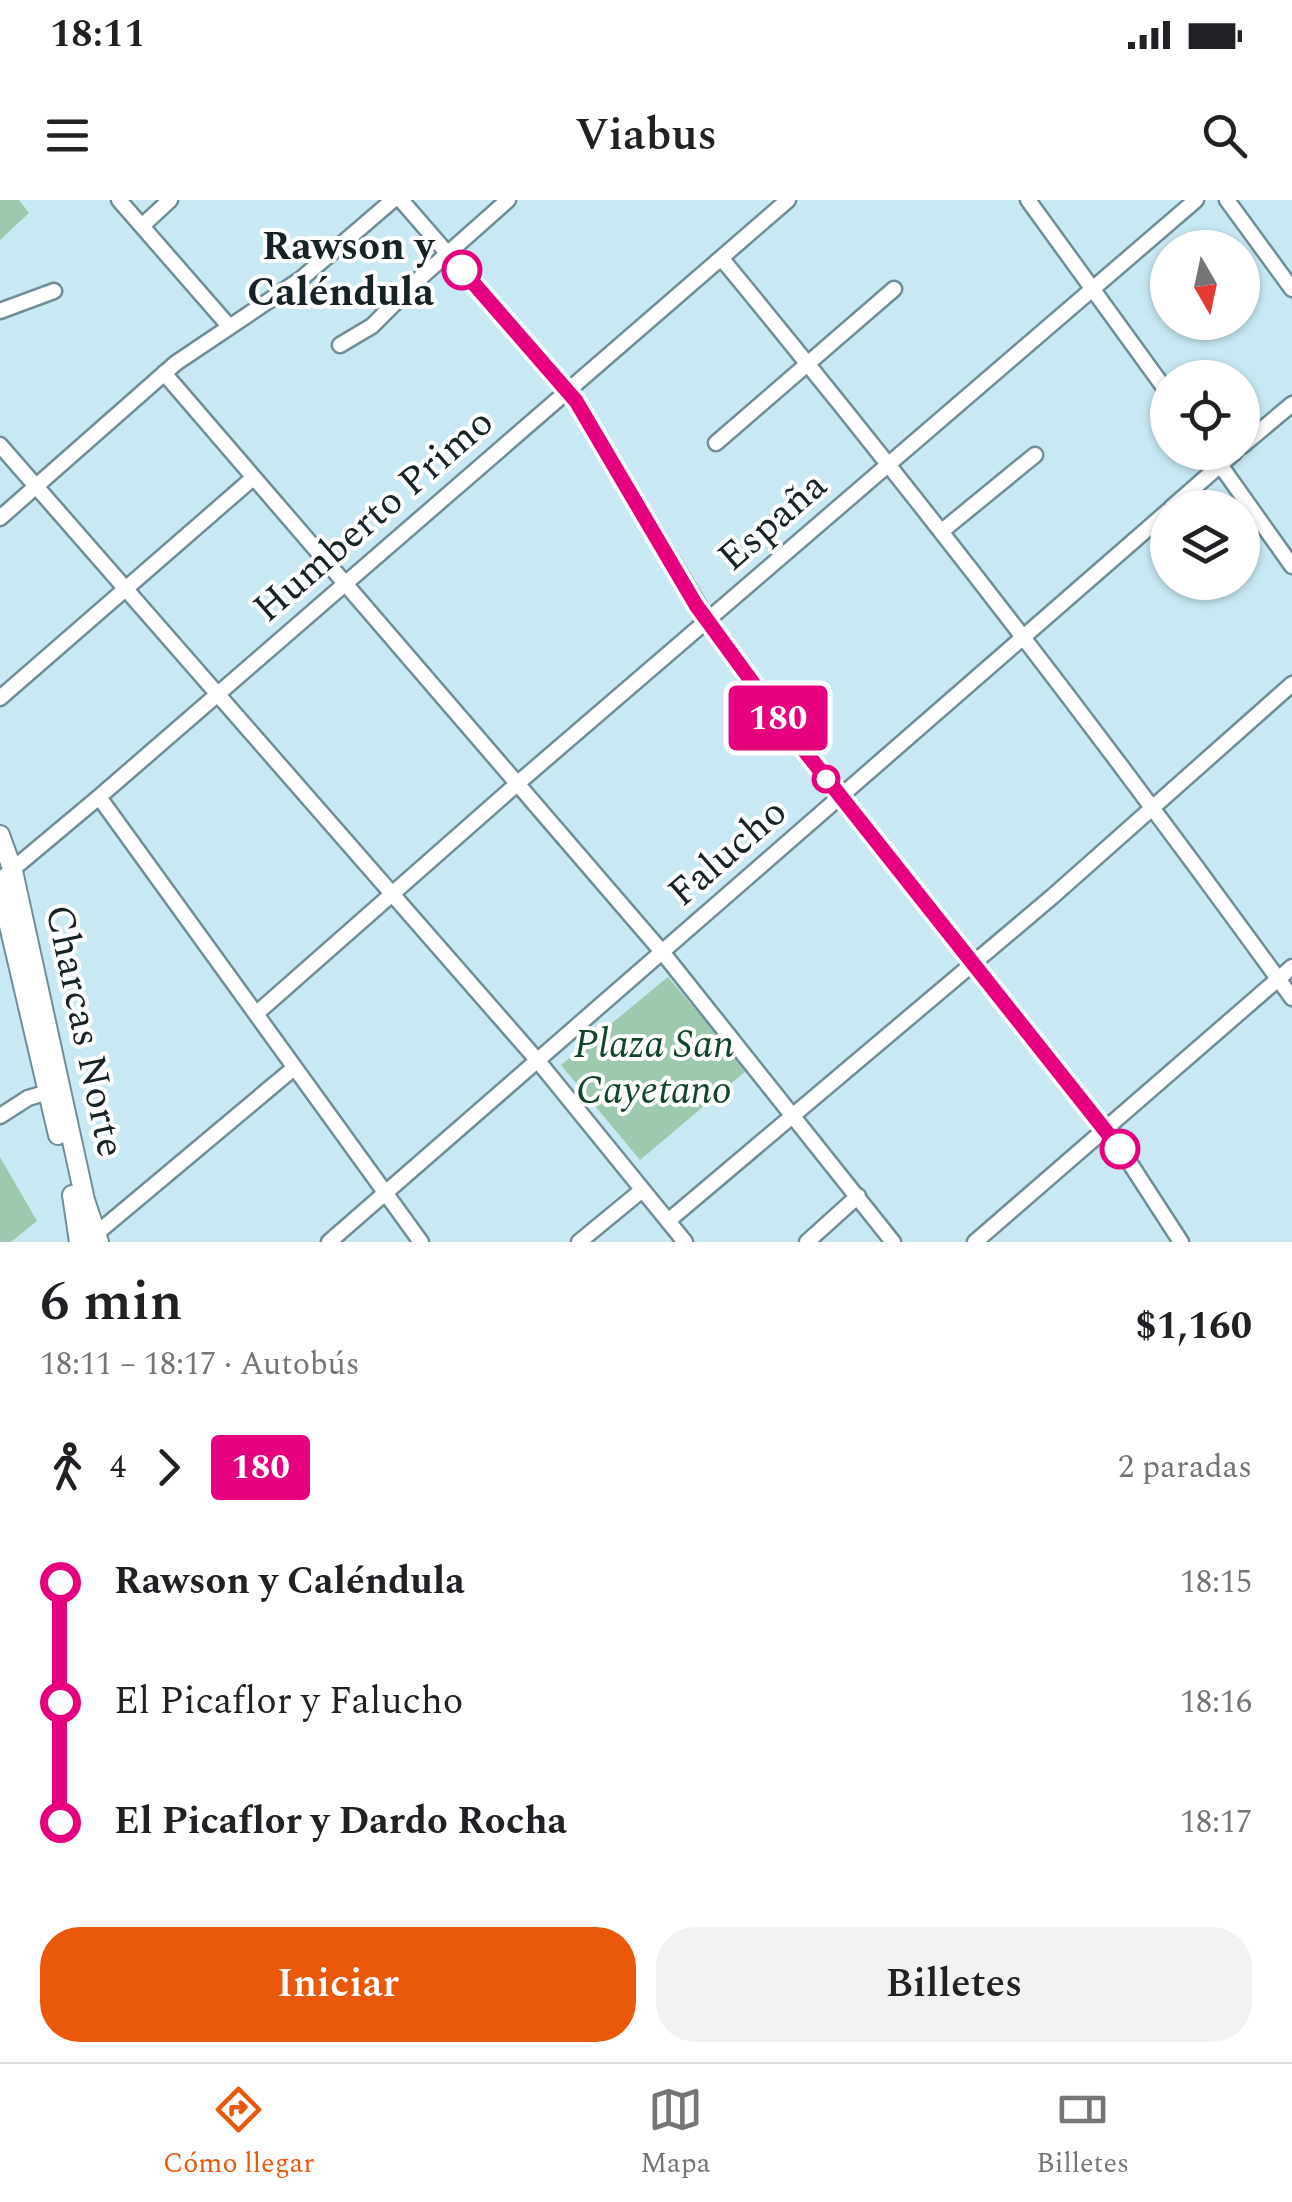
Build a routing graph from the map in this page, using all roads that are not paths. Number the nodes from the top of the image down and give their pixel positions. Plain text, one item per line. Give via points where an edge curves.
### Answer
1 (119, 200) edge
2 (170, 200) edge
3 (393, 200) edge
4 (400, 200) edge
5 (508, 200) edge
6 (1028, 200) edge
7 (1196, 200) edge
8 (1227, 200) edge
9 (783, 202) edge
10 (143, 224) junction
11 (448, 254) junction
12 (722, 259) junction
13 (894, 288) dead end
14 (1292, 289) edge
15 (1093, 290) junction
16 (54, 291) dead end
17 (0, 311) edge
18 (228, 325) junction
19 (340, 344) dead end
20 (808, 363) junction
21 (1150, 368) edge
22 (164, 373) junction
23 (568, 391) junction
24 (1292, 404) edge
25 (1260, 431) edge
26 (716, 443) dead end
27 (0, 445) edge
28 (1035, 456) dead end
29 (890, 464) junction
30 (1215, 470) edge
31 (1223, 470) edge
32 (253, 478) junction
33 (37, 486) junction
34 (1192, 490) edge
35 (0, 518) edge
36 (1150, 525) edge
37 (942, 530) junction
38 (1292, 566) edge
39 (346, 584) junction
40 (126, 588) junction
41 (708, 621) junction
42 (1023, 635) junction
43 (1292, 684) edge
44 (218, 694) junction
45 (0, 698) edge
46 (518, 783) junction
47 (99, 797) junction
48 (842, 798) junction
49 (1152, 805) junction
50 (0, 834) edge
51 (6, 876) edge
52 (0, 888) edge
53 (393, 892) junction
54 (662, 953) junction
55 (972, 964) junction
56 (1292, 968) edge
57 (1278, 979) junction
58 (1292, 998) edge
59 (257, 1014) junction
60 (538, 1061) junction
61 (294, 1068) junction
62 (53, 1090) junction
63 (794, 1115) junction
64 (0, 1116) edge
65 (1104, 1129) junction
66 (642, 1191) junction
67 (386, 1193) junction
68 (858, 1196) junction
69 (668, 1221) junction
70 (94, 1239) edge
71 (78, 1242) edge
72 (329, 1242) edge
73 (421, 1242) edge
74 (580, 1242) edge
75 (684, 1242) edge
76 (807, 1242) edge
77 (893, 1242) edge
78 (975, 1242) edge
79 (1181, 1242) edge

1 - 10 street
2 - 10 street
3 - 18 street via 300,279
4 - 11 street
5 - 11 street
6 - 15 street
7 - 15 street, España
8 - 14 street
9 - 12 street, Humberto Primo
10 - 18 street
11 - 19 street via 372,326
11 - 23 street
12 - 20 street
12 - 23 street, Humberto Primo
13 - 20 street
15 - 21 street
15 - 29 street, España
16 - 17 street
18 - 22 street
20 - 26 street
20 - 29 street
22 - 32 street
22 - 33 street
23 - 39 street, Humberto Primo
23 - 41 street
24 - 25 street
27 - 33 street
28 - 37 street
29 - 37 street
29 - 41 street, España
30 - 34 street, Falucho
31 - 38 street
32 - 39 street
32 - 40 street
33 - 35 street
33 - 40 street
36 - 42 street, Falucho
37 - 42 street
39 - 44 street, Humberto Primo
39 - 46 street
40 - 44 street
40 - 45 street
41 - 46 street, España
41 - 48 street
42 - 48 street, Falucho
42 - 49 street
43 - 49 street
44 - 47 street, Humberto Primo
44 - 53 street
46 - 53 street, España
46 - 54 street
47 - 51 street, Humberto Primo
47 - 59 street
48 - 54 street, Falucho
48 - 55 street
49 - 55 street
49 - 57 street
50 - 51 street, Charcas Norte
51 - 62 street, Charcas Norte
52 - 62 street, Charcas Norte
53 - 59 street, España
53 - 60 street
54 - 60 street, Falucho
54 - 63 street
55 - 63 street
55 - 65 street
56 - 57 street
57 - 58 street
57 - 65 street
59 - 61 street
60 - 66 street
60 - 67 street, Falucho
61 - 67 street
61 - 70 street
62 - 64 street
62 - 70 street, Charcas Norte
62 - 71 street, Charcas Norte
63 - 68 street
63 - 69 street
65 - 78 street
65 - 79 street
66 - 69 street
66 - 74 street
67 - 72 street, Falucho
67 - 73 street
68 - 76 street
68 - 77 street
69 - 75 street

